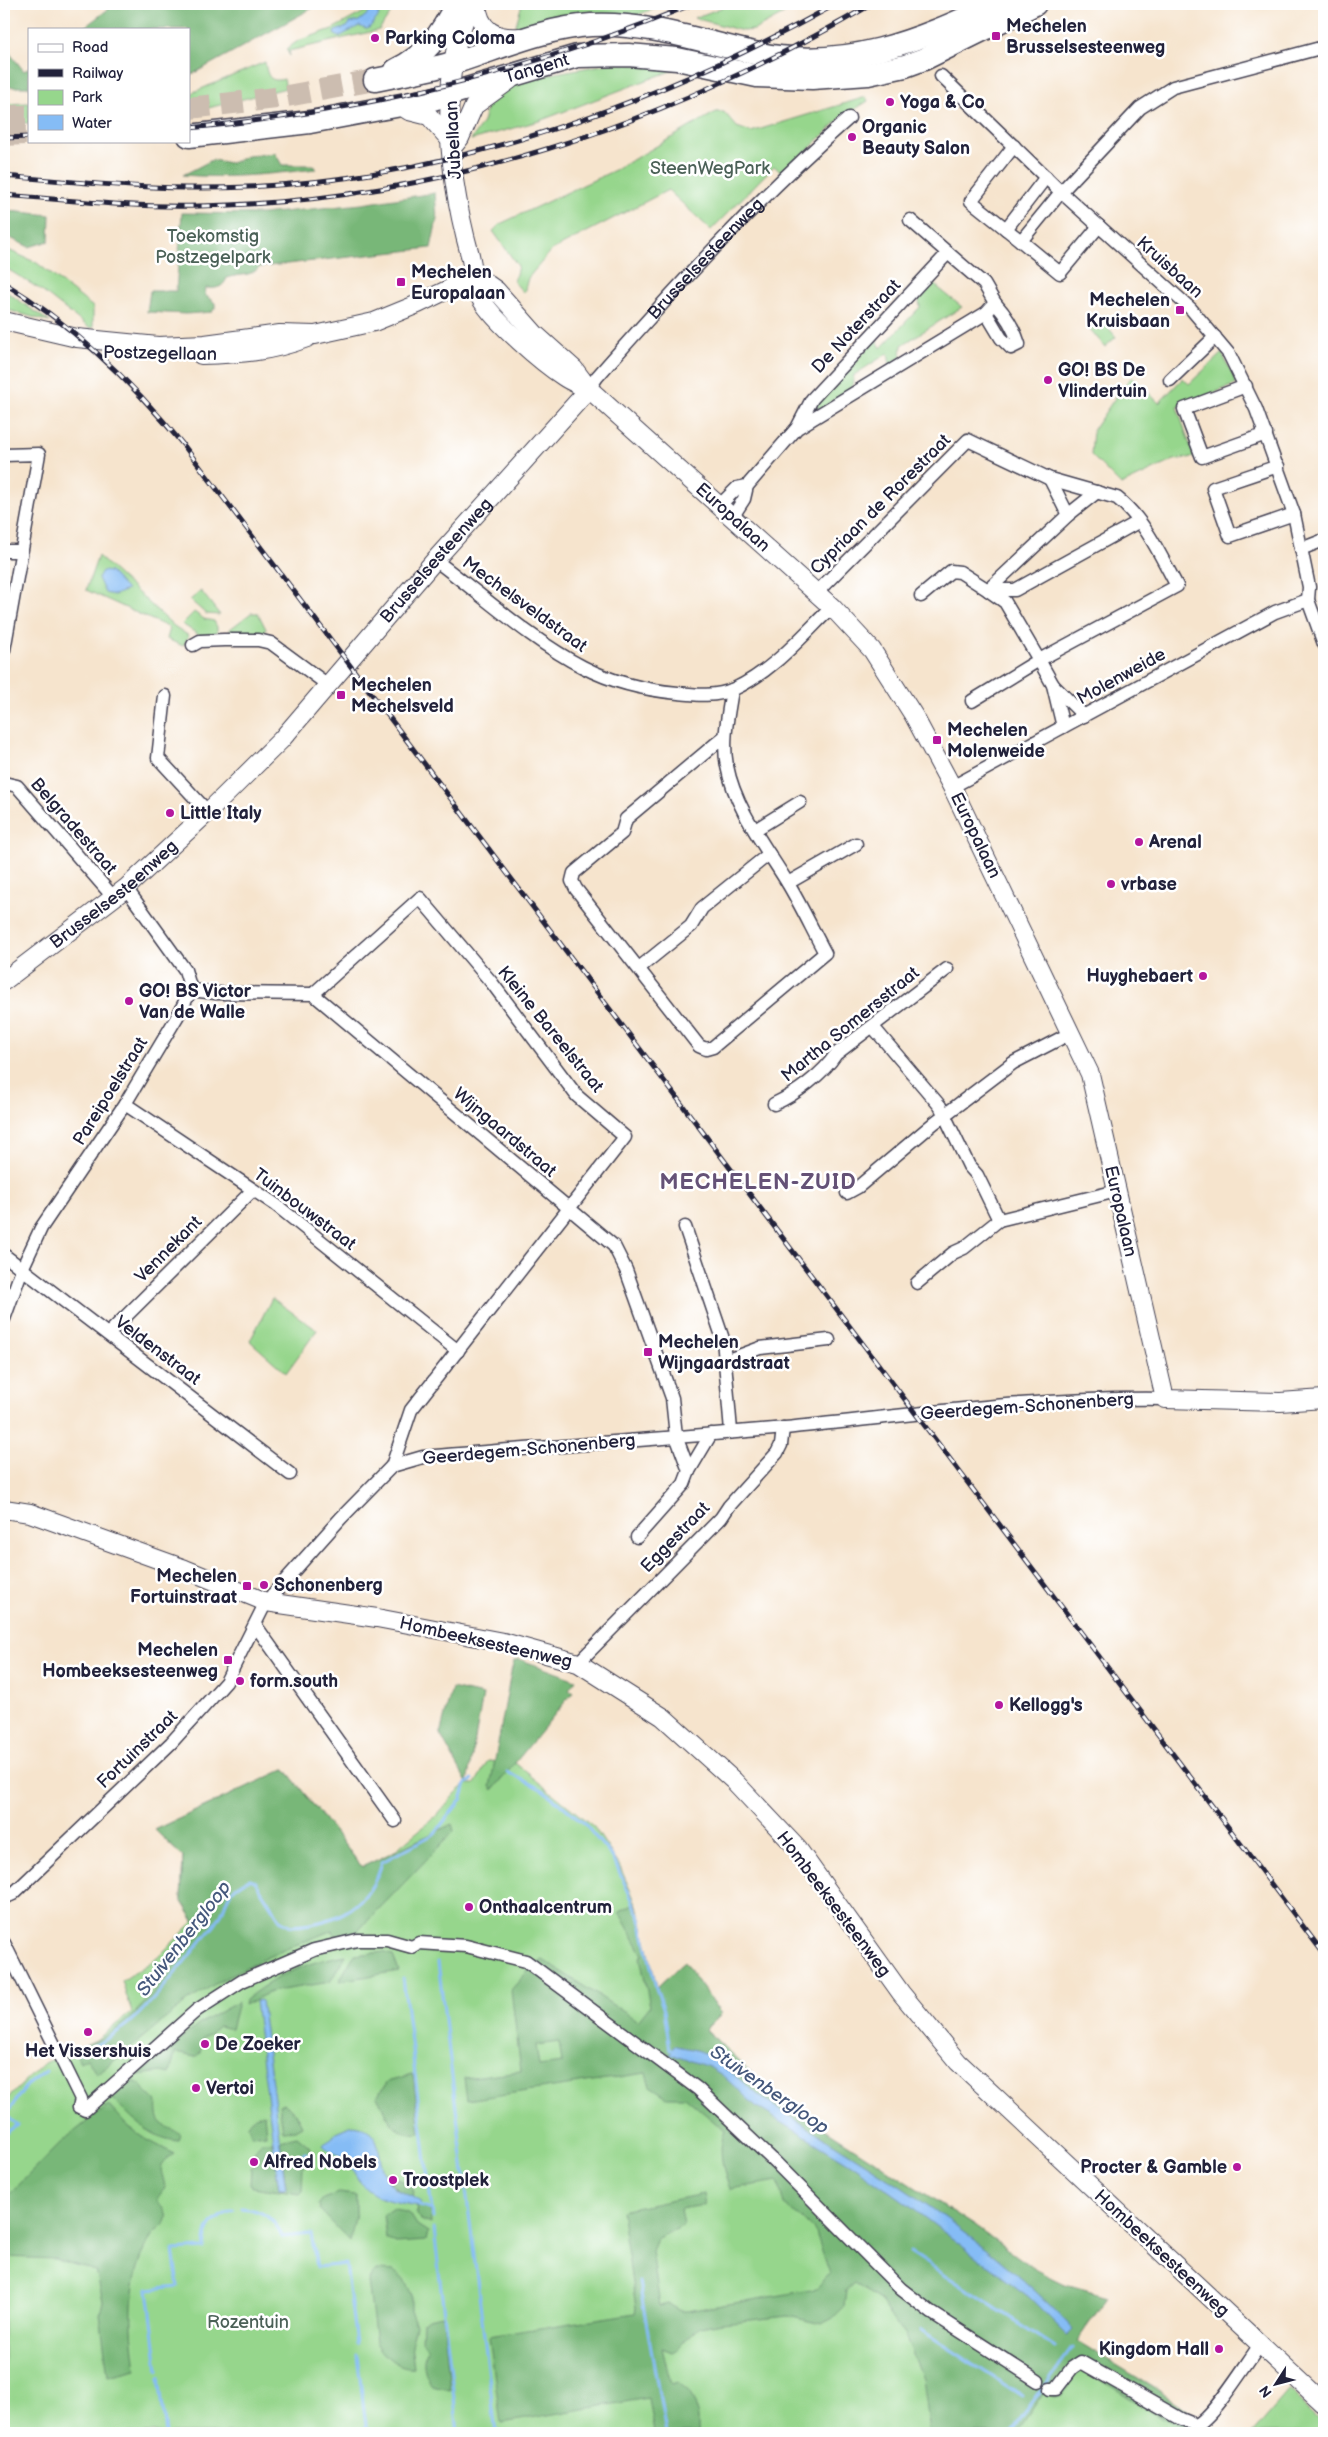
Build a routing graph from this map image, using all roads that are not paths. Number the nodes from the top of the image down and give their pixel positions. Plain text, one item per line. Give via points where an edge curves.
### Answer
1 (456, 4) edge
2 (470, 4) edge
3 (477, 4) edge
4 (997, 4) edge
5 (1035, 4) edge
6 (533, 36) junction
7 (1324, 47) edge
8 (882, 61) junction
9 (454, 63) junction
10 (514, 76) junction
11 (941, 76) dead end
12 (450, 94) junction
13 (401, 106) junction
14 (849, 118) dead end
15 (190, 136) edge
16 (451, 144) junction
17 (1014, 146) junction
18 (1046, 177) junction
19 (1061, 192) junction
20 (910, 220) dead end
21 (1099, 226) junction
22 (1006, 228) junction
23 (1021, 241) junction
24 (948, 253) junction
25 (476, 276) junction
26 (995, 303) junction
27 (986, 313) junction
28 (4, 321) edge
29 (4, 332) edge
30 (315, 335) junction
31 (1215, 337) junction
32 (1170, 380) dead end
33 (1246, 386) junction
34 (588, 389) junction
35 (797, 428) junction
36 (1266, 434) junction
37 (4, 454) edge
38 (1278, 466) junction
39 (1050, 479) junction
40 (1097, 492) junction
41 (726, 510) junction
42 (1294, 514) junction
43 (1068, 515) junction
44 (1138, 522) junction
45 (1324, 540) edge
46 (1302, 549) junction
47 (21, 551) junction
48 (4, 552) edge
49 (435, 560) junction
50 (988, 590) junction
51 (817, 592) junction
52 (921, 596) dead end
53 (1308, 600) junction
54 (832, 606) junction
55 (1324, 644) edge
56 (193, 645) dead end
57 (4, 650) edge
58 (1039, 660) junction
59 (328, 685) junction
60 (1053, 685) junction
61 (732, 690) junction
62 (165, 696) dead end
63 (972, 701) dead end
64 (1084, 716) junction
65 (1063, 728) junction
66 (725, 736) junction
67 (4, 784) edge
68 (952, 787) junction
69 (800, 802) dead end
70 (208, 812) junction
71 (755, 830) junction
72 (856, 844) dead end
73 (769, 854) junction
74 (788, 883) junction
75 (120, 893) junction
76 (639, 968) junction
77 (947, 969) dead end
78 (4, 981) edge
79 (191, 990) junction
80 (313, 994) junction
81 (873, 1027) junction
82 (1071, 1033) junction
83 (125, 1104) junction
84 (774, 1104) dead end
85 (946, 1116) junction
86 (253, 1190) junction
87 (1117, 1191) junction
88 (847, 1193) dead end
89 (570, 1209) junction
90 (999, 1220) junction
91 (686, 1227) dead end
92 (4, 1255) edge
93 (22, 1269) junction
94 (917, 1283) dead end
95 (4, 1319) edge
96 (108, 1334) junction
97 (829, 1340) dead end
98 (458, 1351) junction
99 (725, 1361) junction
100 (1165, 1399) junction
101 (1324, 1399) edge
102 (783, 1428) junction
103 (731, 1431) junction
104 (711, 1434) junction
105 (676, 1436) junction
106 (392, 1466) junction
107 (688, 1471) junction
108 (290, 1474) dead end
109 (4, 1509) edge
110 (637, 1537) dead end
111 (266, 1602) junction
112 (256, 1626) junction
113 (578, 1662) junction
114 (395, 1821) dead end
115 (4, 1898) edge
116 (4, 1942) edge
117 (1260, 2345) junction
118 (1038, 2381) dead end
119 (1050, 2389) dead end
120 (1324, 2404) edge

1 - 9 highway, Tangent via 444,30 425,51 410,63 376,79
2 - 9 main road, Jubellaan
3 - 6 main road via 486,27 497,36
4 - 8 highway via 901,45
5 - 8 highway via 924,59 905,66
6 - 8 highway, Tangent via 575,26 615,25 793,58
6 - 9 highway, Tangent
7 - 19 street via 1173,87 1140,108
8 - 10 highway, Tangent via 840,77 784,77 757,76 677,59 603,55 570,57
9 - 12 main road, Jubellaan
10 - 12 highway, Tangent
10 - 16 main road via 474,106 460,138
11 - 17 street, Kruisbaan
12 - 13 highway, Tangent
12 - 16 main road, Jubellaan
13 - 15 highway, Tangent via 310,122
13 - 16 main road via 429,116
14 - 34 street, Brusselsesteenweg via 800,161 713,247
16 - 25 main road, Jubellaan via 460,218
17 - 18 street, Kruisbaan
17 - 22 street via 972,201
18 - 19 street, Kruisbaan
18 - 22 street
19 - 21 street, Kruisbaan
19 - 23 street
20 - 24 street
21 - 23 street via 1060,273
21 - 31 street, Kruisbaan via 1191,309
22 - 23 street
24 - 26 street via 984,284
24 - 35 street, De Noterstraat via 812,399
25 - 30 main road, Postzegellaan via 374,322
25 - 34 main road, Europalaan via 496,290 535,334 574,368
26 - 27 street, De Noterstraat
26 - 27 street via 1016,333 1019,344 1011,348
27 - 35 street, De Noterstraat
28 - 30 main road, Postzegellaan via 77,338 150,345 205,344 280,334
29 - 30 main road, Postzegellaan via 52,346 114,355 158,357 245,354 280,348
31 - 32 street
31 - 33 street, Kruisbaan via 1229,354
33 - 36 street, Kruisbaan
33 - 36 street via 1184,409 1202,457
34 - 41 main road, Europalaan
34 - 49 main road, Brusselsesteenweg
35 - 41 street, De Noterstraat via 747,486 737,488
36 - 38 street, Kruisbaan
37 - 47 street via 38,454
38 - 42 street, Kruisbaan
38 - 42 street via 1213,488 1230,536
39 - 40 street, Cypriaan de Rorestraat
39 - 43 street
39 - 51 street, Cypriaan de Rorestraat via 968,440
40 - 43 street
40 - 44 street, Cypriaan de Rorestraat via 1117,498
41 - 51 main road, Europalaan
42 - 46 street, Kruisbaan
43 - 50 street
44 - 50 street via 1015,590
44 - 58 street, Cypriaan de Rorestraat via 1150,536 1177,586
45 - 46 street
46 - 53 street, Kruisbaan
47 - 48 street
47 - 57 street
49 - 59 main road, Brusselsesteenweg
49 - 61 street, Mechelsveldstraat via 543,643 588,670 630,685 668,692 701,695
50 - 52 street via 960,572 951,571
50 - 58 street via 1005,602
51 - 54 main road, Europalaan
53 - 55 street, Kruisbaan
53 - 64 street, Molenweide via 1275,612
54 - 61 street, Mechelsveldstraat via 769,669
54 - 68 main road, Europalaan via 872,650 894,681
56 - 59 street via 200,641 224,640 271,643
58 - 60 street
58 - 63 street
59 - 70 main road, Brusselsesteenweg via 281,740
60 - 64 street
60 - 65 street
61 - 66 street
62 - 70 street via 158,758
64 - 65 street, Molenweide
65 - 68 street, Molenweide
66 - 71 street via 733,788
66 - 76 street via 626,819 622,833 574,873 572,881 576,889
67 - 75 street, Belgradestraat via 17,786
68 - 82 main road, Europalaan
69 - 71 street
70 - 75 main road, Brusselsesteenweg
71 - 73 street
72 - 74 street
73 - 74 street
73 - 76 street via 702,908 691,926
74 - 76 street via 825,953 713,1047 698,1046
75 - 78 main road, Brusselsesteenweg
75 - 79 street via 185,970
77 - 81 street, Martha Somersstraat
79 - 80 street
79 - 83 street, Pareipoelstraat
80 - 89 street, Wijngaardstraat
80 - 89 street, Kleine Bareelstraat via 420,898 492,983 577,1096 625,1137
81 - 84 street, Martha Somersstraat via 836,1054 822,1070 784,1100
81 - 85 street
82 - 85 street via 1013,1063
82 - 87 main road, Europalaan via 1090,1074
83 - 86 street, Tuinbouwstraat
83 - 93 street, Pareipoelstraat via 40,1228
85 - 88 street
85 - 90 street via 965,1159 977,1175
86 - 96 street, Vennekant
86 - 98 street, Tuinbouwstraat
87 - 90 street
87 - 100 main road, Europalaan
89 - 98 street, Kleine Bareelstraat
89 - 105 street, Wijngaardstraat via 614,1246 626,1270 672,1398
90 - 94 street
91 - 99 street via 723,1339
92 - 93 street, Veldenstraat
93 - 95 street, Pareipoelstraat
93 - 96 street, Veldenstraat
96 - 108 street, Veldenstraat
97 - 99 street via 760,1348
98 - 106 street, Kleine Bareelstraat via 411,1410
99 - 103 street
100 - 101 main road, Geerdegem-Schonenberg via 1280,1402
100 - 102 street, Geerdegem-Schonenberg via 1107,1398 963,1408
102 - 103 street, Geerdegem-Schonenberg
102 - 113 street, Eggestraat via 778,1453 721,1518
103 - 104 street, Geerdegem-Schonenberg
104 - 105 street, Geerdegem-Schonenberg
104 - 107 street
105 - 106 street, Geerdegem-Schonenberg via 422,1457
105 - 107 street, Wijngaardstraat
106 - 111 street, Geerdegem-Schonenberg
107 - 110 street via 684,1484
109 - 111 main road, Hombeeksesteenweg via 30,1513
111 - 112 street, Fortuinstraat
111 - 113 main road, Hombeeksesteenweg via 377,1618 503,1642
112 - 114 street
112 - 115 street, Fortuinstraat via 226,1682 171,1743 13,1894
113 - 117 main road, Hombeeksesteenweg via 663,1717 734,1781 798,1849 901,1993 958,2062
116 - 118 street via 82,2106 217,1995 314,1950 357,1940 387,1940 412,1947 419,1943 466,1946 526,1961 698,2089 776,2162 901,2289 932,2313
117 - 119 street via 1202,2422 1190,2424 1082,2362 1072,2368 1056,2390
117 - 120 main road, Hombeeksesteenweg

